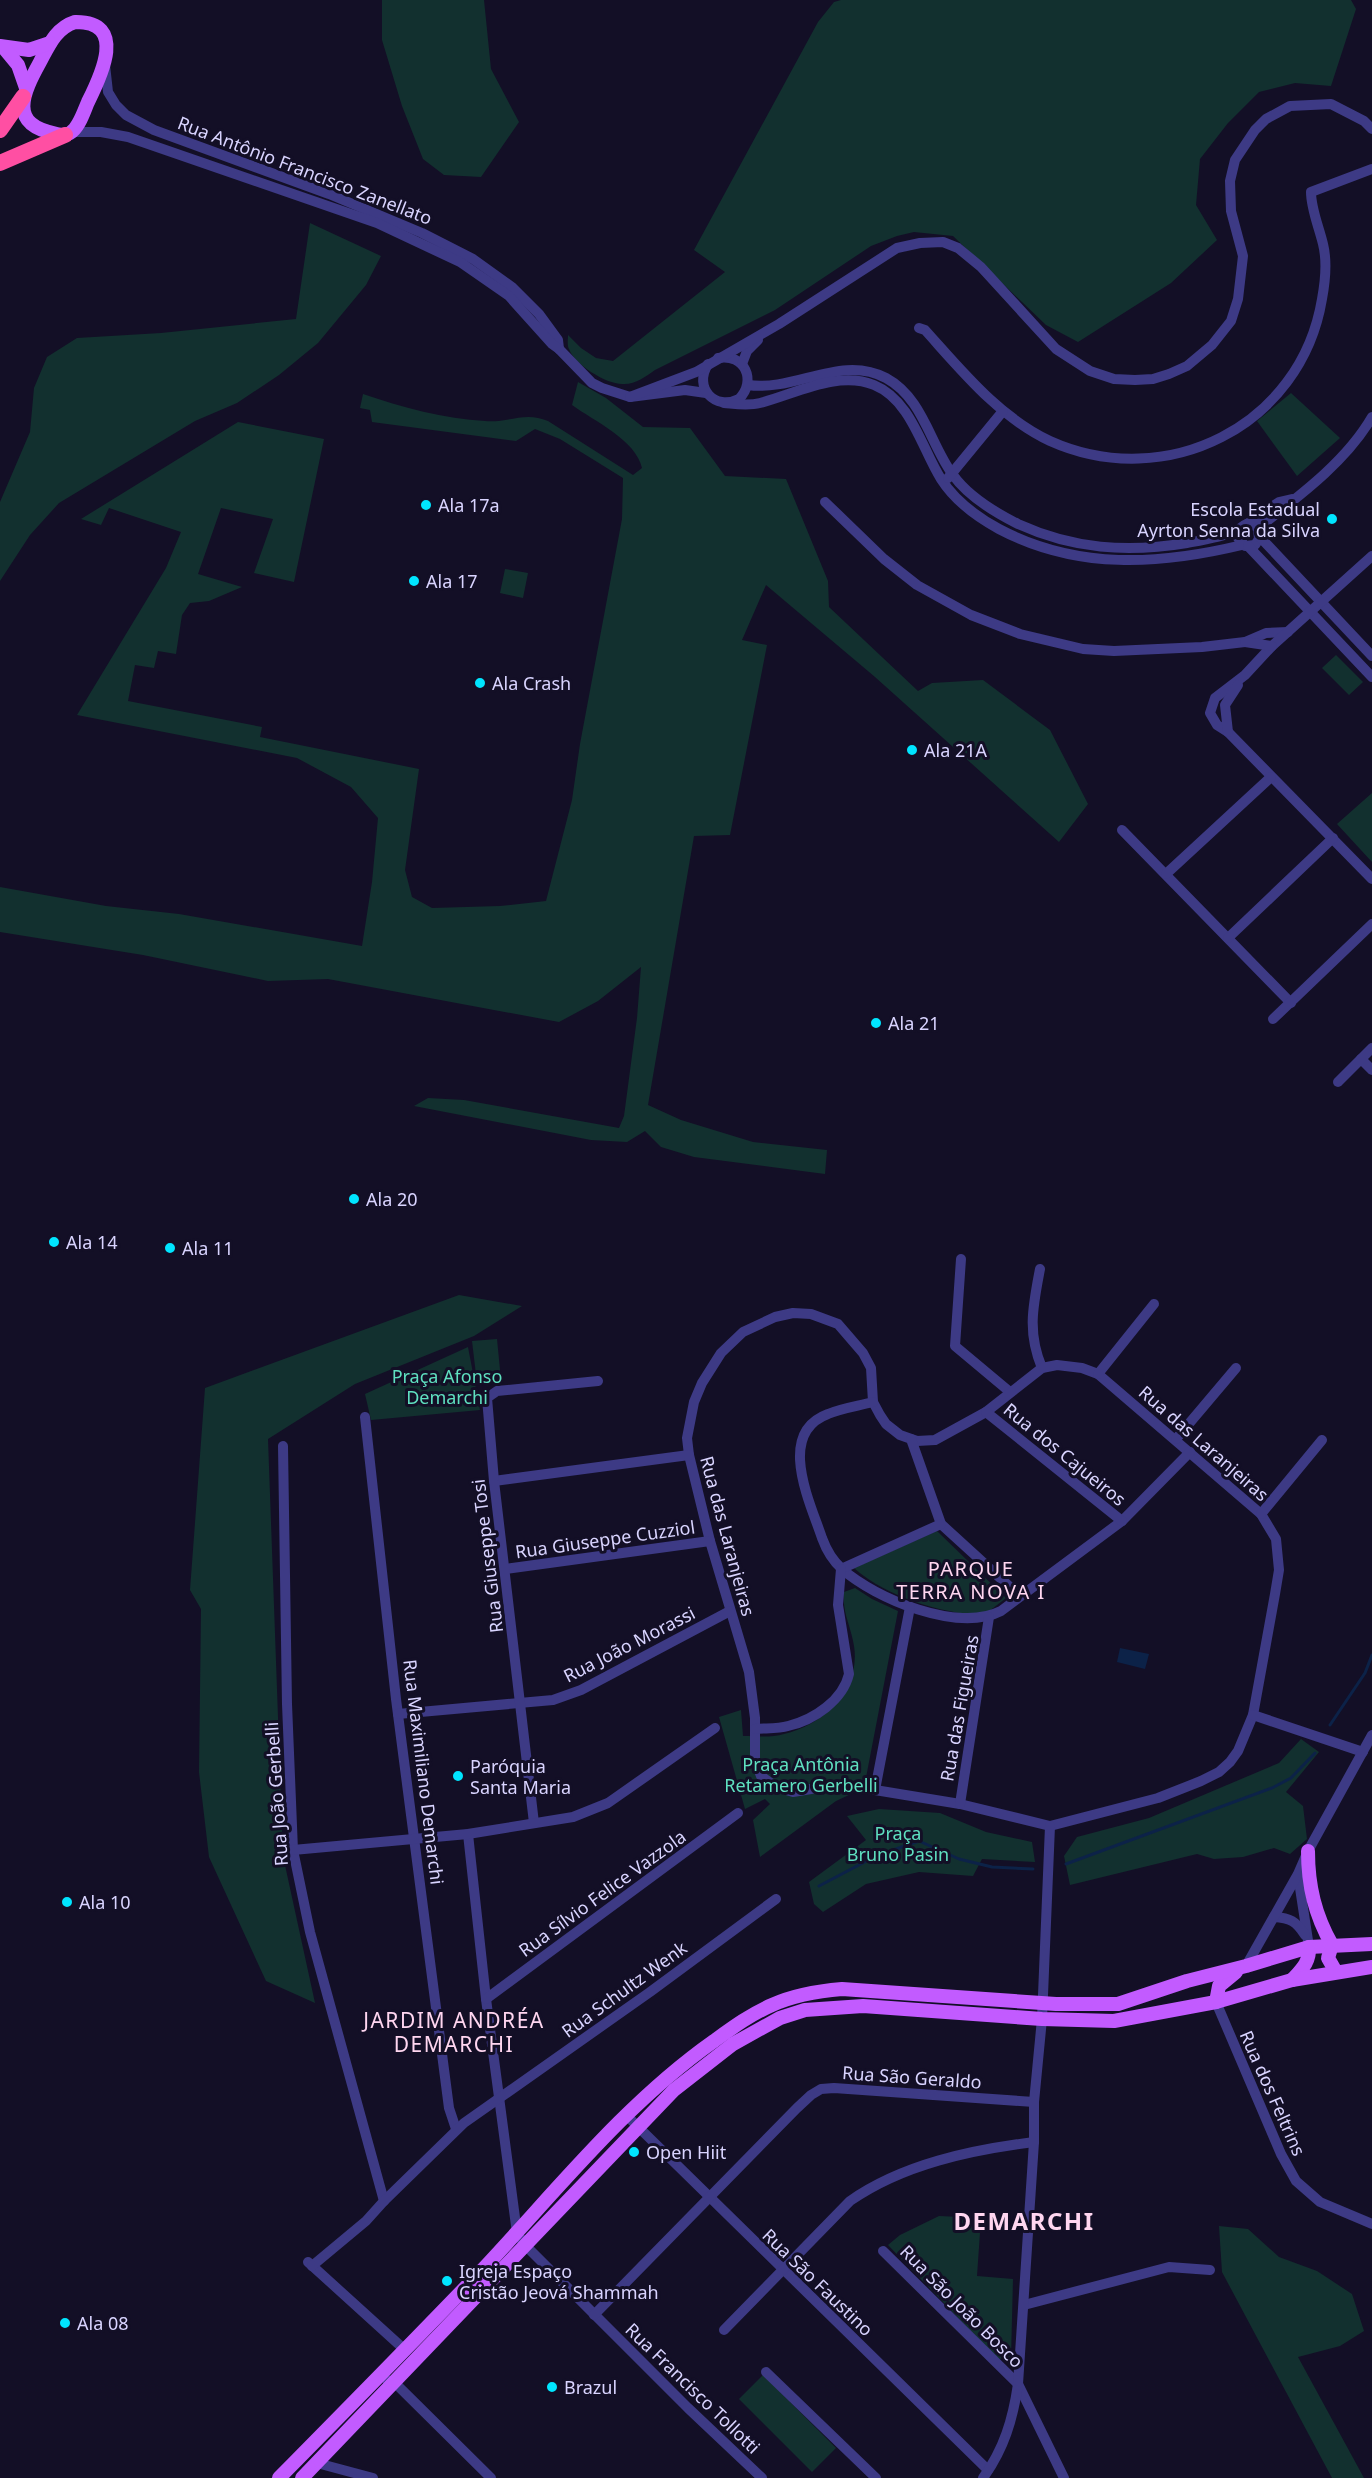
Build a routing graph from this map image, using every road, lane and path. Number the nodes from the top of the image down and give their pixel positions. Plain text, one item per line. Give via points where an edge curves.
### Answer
1 (50, 43) junction
2 (2, 46) edge
3 (105, 65) junction
4 (24, 98) junction
5 (1372, 129) edge
6 (0, 130) edge
7 (68, 134) junction
8 (0, 163) edge
9 (1372, 169) edge
10 (779, 324) junction
11 (919, 328) dead end
12 (559, 349) junction
13 (718, 358) junction
14 (708, 364) junction
15 (742, 364) junction
16 (748, 385) junction
17 (706, 393) junction
18 (630, 397) junction
19 (724, 403) junction
20 (1003, 411) junction
21 (1372, 417) edge
22 (952, 474) junction
23 (943, 482) junction
24 (1292, 499) junction
25 (825, 502) dead end
26 (1242, 527) junction
27 (1259, 533) junction
28 (1245, 545) junction
29 (1372, 556) edge
30 (1321, 603) junction
31 (1311, 612) junction
32 (1288, 632) junction
33 (1245, 642) junction
34 (1272, 646) junction
35 (1372, 656) edge
36 (1372, 676) edge
37 (1271, 777) junction
38 (1122, 830) dead end
39 (1333, 838) junction
40 (1166, 874) junction
41 (1372, 879) edge
42 (1372, 924) edge
43 (1228, 938) junction
44 (1291, 1003) junction
45 (1273, 1019) dead end
46 (1372, 1048) edge
47 (1361, 1059) junction
48 (1372, 1070) edge
49 (1338, 1082) dead end
50 (961, 1259) dead end
51 (1040, 1269) dead end
52 (1154, 1304) dead end
53 (1042, 1368) junction
54 (1236, 1368) dead end
55 (1098, 1374) junction
56 (598, 1381) dead end
57 (1010, 1392) junction
58 (873, 1401) junction
59 (986, 1412) junction
60 (365, 1417) dead end
61 (911, 1439) junction
62 (1176, 1439) junction
63 (1322, 1440) dead end
64 (283, 1446) dead end
65 (1190, 1452) junction
66 (689, 1455) junction
67 (495, 1482) junction
68 (1261, 1514) junction
69 (1122, 1521) junction
70 (941, 1524) junction
71 (710, 1541) junction
72 (505, 1569) junction
73 (841, 1569) junction
74 (1020, 1596) junction
75 (910, 1608) junction
76 (730, 1611) junction
77 (989, 1617) junction
78 (520, 1702) junction
79 (398, 1714) junction
80 (1253, 1715) junction
81 (715, 1728) dead end
82 (755, 1729) junction
83 (1372, 1735) edge
84 (1363, 1752) junction
85 (875, 1790) junction
86 (960, 1804) junction
87 (738, 1813) dead end
88 (534, 1823) junction
89 (1050, 1826) junction
90 (468, 1833) junction
91 (415, 1839) junction
92 (293, 1850) junction
93 (1308, 1851) junction
94 (1298, 1875) junction
95 (776, 1899) dead end
96 (1274, 1917) junction
97 (1308, 1942) junction
98 (1372, 1944) edge
99 (1332, 1945) junction
100 (1246, 1966) junction
101 (1372, 1967) edge
102 (1336, 1972) junction
103 (1292, 1980) junction
104 (486, 1999) junction
105 (1216, 2002) junction
106 (1042, 2003) junction
107 (1042, 2019) junction
108 (499, 2100) junction
109 (1034, 2102) junction
110 (626, 2115) junction
111 (636, 2126) junction
112 (456, 2129) junction
113 (1034, 2142) junction
114 (708, 2198) junction
115 (384, 2201) junction
116 (1372, 2224) edge
117 (517, 2233) junction
118 (525, 2245) junction
119 (883, 2251) dead end
120 (782, 2270) junction
121 (1210, 2270) dead end
122 (1024, 2305) junction
123 (594, 2315) junction
124 (724, 2330) dead end
125 (405, 2350) junction
126 (766, 2372) dead end
127 (378, 2379) junction
128 (394, 2382) junction
129 (1018, 2384) junction
130 (317, 2463) junction
131 (986, 2474) edge
132 (279, 2478) edge
133 (302, 2478) edge
134 (372, 2478) edge
135 (491, 2478) edge
136 (762, 2478) edge
137 (876, 2478) edge
138 (1064, 2478) edge

1 - 2 main road via 29,50
1 - 3 main road, Rua Antônio Francisco Zanellato via 67,24 90,24 104,36
1 - 4 main road, Rua Antônio Francisco Zanellato
2 - 4 main road via 18,65
3 - 7 main road, Rua Antônio Francisco Zanellato
3 - 12 street, Rua Antônio Francisco Zanellato via 108,92 126,115 162,133 412,228 473,259 512,287 539,314 558,340
4 - 6 highway
4 - 7 main road via 28,119 39,129
5 - 10 street via 1348,111 1322,104 1290,106 1255,130 1235,160 1230,182 1231,211 1243,256 1242,278 1231,321 1212,345 1169,374 1136,380 1114,379 1090,371 1056,349 981,267 958,248 943,242 897,248
7 - 8 highway
7 - 12 street, Rua Antônio Francisco Zanellato via 102,132 128,137 407,236 487,279 509,296
9 - 20 street via 1311,192 1324,248 1322,302 1312,338 1296,372 1257,416 1198,447 1169,455 1115,459 1082,453 1049,440
10 - 13 street
10 - 15 street via 750,345
11 - 20 street
12 - 18 street, Rua Antônio Francisco Zanellato via 592,383
13 - 14 street
13 - 15 street via 731,358
14 - 17 street via 702,379
14 - 18 street via 681,379
15 - 16 street via 747,370
16 - 19 street via 739,399
16 - 22 street via 773,386 855,369 887,378 915,406
17 - 18 street, Rua Antônio Francisco Zanellato via 685,390
17 - 19 street
19 - 23 street via 759,403 838,381 873,384 896,401 909,418
20 - 22 street
21 - 24 street via 1344,454
22 - 23 street
22 - 26 street via 963,487 1005,517 1065,542 1104,549 1145,549 1203,540
23 - 28 street via 970,510 1010,535 1089,559 1158,559
24 - 26 street via 1279,502
24 - 27 street
25 - 33 street via 917,585 971,615 1020,634 1083,649 1114,651
26 - 27 street via 1253,525
26 - 28 street via 1238,538
27 - 28 street via 1255,544
27 - 30 street
28 - 31 street
29 - 30 street
30 - 31 street
30 - 35 street
31 - 32 street
31 - 36 street
32 - 33 street via 1266,633
32 - 34 street
33 - 34 street
34 - 37 street via 1245,675 1225,705 1228,732
37 - 39 street
37 - 40 street
38 - 40 street
39 - 41 street
39 - 43 street
40 - 43 street
42 - 44 street
43 - 44 street
44 - 45 street
46 - 47 street
47 - 48 street
47 - 49 street
50 - 57 street via 955,1346
51 - 53 street via 1031,1330
52 - 55 street
53 - 55 street, Rua das Laranjeiras via 1057,1365
53 - 57 street
54 - 62 street
55 - 62 street, Rua das Laranjeiras
56 - 67 street, Rua Giuseppe Tosi via 489,1395
57 - 59 street
58 - 61 street, Rua das Laranjeiras via 886,1424
58 - 66 street, Rua das Laranjeiras via 871,1368 838,1324 811,1314 775,1317 743,1332 705,1376 694,1402 687,1438
58 - 73 street via 816,1420 806,1429 800,1447 802,1475 826,1550
59 - 61 street via 934,1440
59 - 69 street, Rua dos Cajueiros
60 - 79 street, Rua Maximiliano Demarchi
61 - 70 street
62 - 65 street, Rua das Laranjeiras
63 - 68 street
64 - 92 street, Rua João Gerbelli via 286,1704
65 - 68 street, Rua das Laranjeiras
65 - 69 street
66 - 67 street
66 - 71 street, Rua das Laranjeiras
67 - 72 street, Rua Giuseppe Tosi
68 - 80 street, Rua das Laranjeiras via 1275,1539 1279,1570
69 - 74 street
70 - 73 street
70 - 74 street
71 - 72 street, Rua Giuseppe Cuzziol
71 - 76 street, Rua das Laranjeiras
72 - 78 street, Rua Giuseppe Tosi
73 - 75 street
73 - 82 street via 838,1605 847,1654 847,1683 823,1710 807,1720
74 - 77 street
75 - 77 street via 974,1619
75 - 85 street
76 - 78 street, Rua João Morassi via 581,1690 553,1700
76 - 82 street, Rua das Laranjeiras via 749,1672
77 - 86 street, Rua das Figueiras
78 - 79 street, Rua João Morassi
78 - 88 street, Rua Giuseppe Tosi
79 - 91 street, Rua Maximiliano Demarchi
80 - 84 street
80 - 89 street, Rua das Laranjeiras via 1230,1762 1201,1781 1158,1798
81 - 88 street via 608,1803 573,1817
82 - 85 street, Rua das Laranjeiras via 755,1759 761,1776 776,1787 794,1792 835,1785
83 - 84 street
84 - 93 street
85 - 86 street, Rua das Laranjeiras
86 - 89 street, Rua das Laranjeiras
87 - 104 street, Rua Sílvio Felice Vazzola
88 - 90 street
89 - 106 street
90 - 91 street
90 - 104 street
91 - 92 street
91 - 112 street, Rua Maximiliano Demarchi via 449,2108
92 - 115 street, Rua João Gerbelli via 310,1932
93 - 94 street
93 - 99 main road via 1311,1892
94 - 96 street
94 - 97 street
95 - 108 street, Rua Schultz Wenk
96 - 97 street via 1295,1922
96 - 100 street
97 - 99 main road
97 - 100 main road
97 - 103 main road via 1306,1965
98 - 99 main road
99 - 102 main road via 1328,1958
100 - 105 main road via 1219,1986
100 - 106 main road via 1118,2004
101 - 102 main road
102 - 103 main road
103 - 105 main road
104 - 108 street
105 - 107 main road via 1114,2021
105 - 116 street, Rua dos Feltrins via 1296,2181 1320,2202
106 - 107 street
106 - 110 main road via 868,1989 818,1991 789,1998 759,2012 704,2048
107 - 109 street
107 - 111 main road via 879,2006 805,2010 769,2023 724,2051
108 - 112 street, Rua Schultz Wenk
108 - 117 street
109 - 113 street
109 - 114 street, Rua São Geraldo via 821,2089
110 - 111 street, Rua São Faustino
110 - 117 main road
111 - 114 street, Rua São Faustino
111 - 118 main road
112 - 115 street, Rua Schultz Wenk
113 - 120 street via 990,2147 887,2180 850,2201
113 - 122 street
114 - 120 street, Rua São Faustino
114 - 123 street, Rua São Geraldo
115 - 125 street, Rua Schultz Wenk via 360,2227 310,2264
117 - 118 street, Rua Francisco Tollotti
117 - 125 main road
118 - 123 street, Rua Francisco Tollotti
118 - 128 main road
119 - 129 street, Rua São João Bosco
120 - 124 street
120 - 131 street, Rua São Faustino
121 - 122 street via 1169,2267
122 - 129 street
123 - 136 street, Rua Francisco Tollotti
125 - 127 main road
126 - 137 street
127 - 128 street
127 - 132 main road
128 - 130 main road
128 - 135 street
129 - 131 street via 1013,2419
129 - 138 street
130 - 133 main road
130 - 134 street

